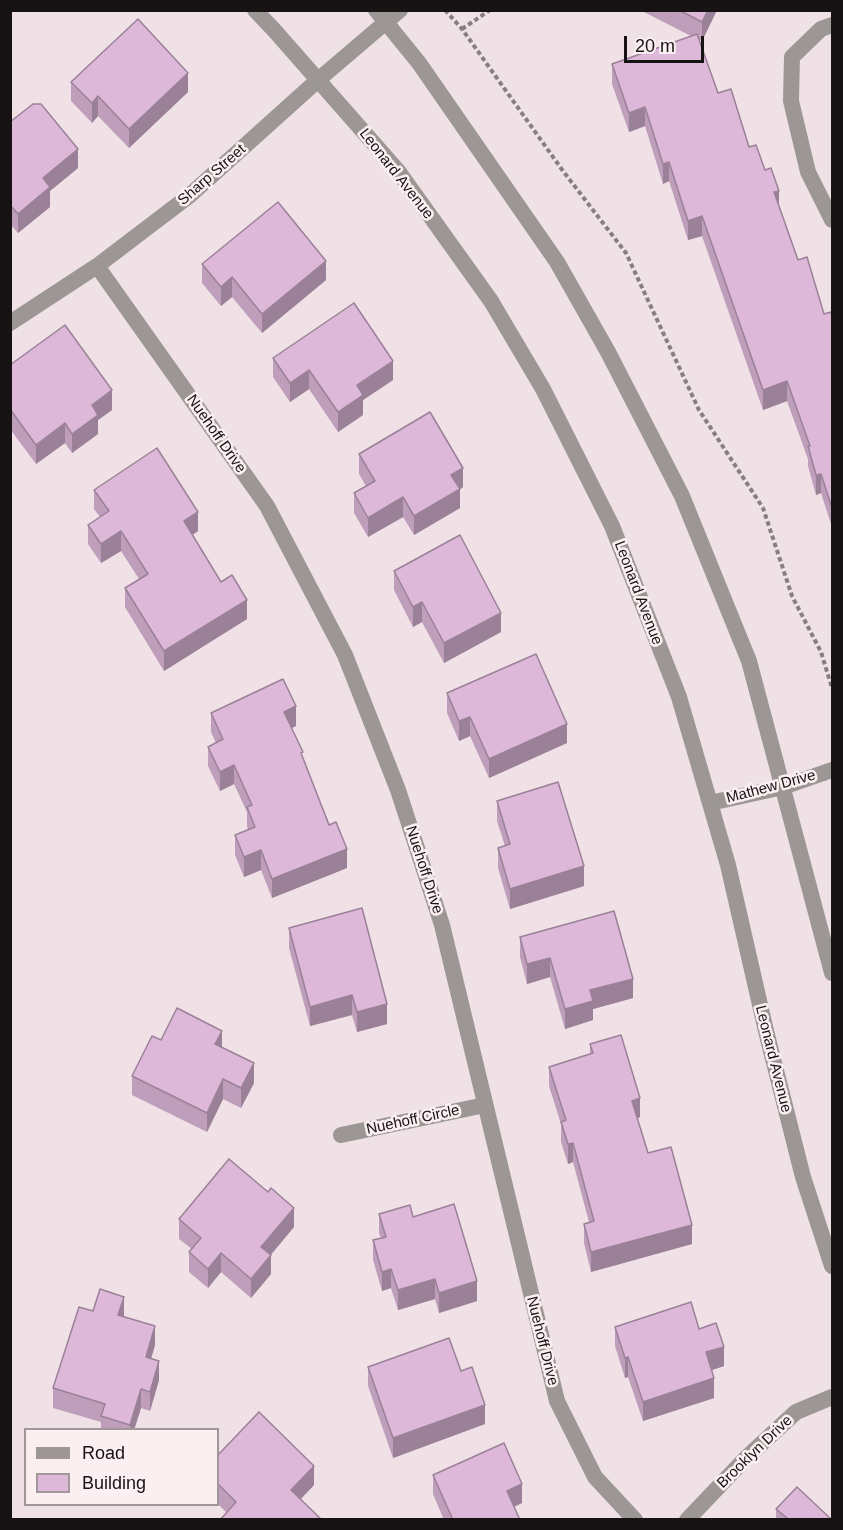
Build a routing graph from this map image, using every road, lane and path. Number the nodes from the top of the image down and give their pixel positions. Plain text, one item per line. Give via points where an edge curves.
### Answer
1 (255, 10) edge
2 (400, 10) edge
3 (445, 10) edge
4 (490, 10) edge
5 (381, 17) edge
6 (832, 25) edge
7 (462, 29) junction
8 (318, 80) junction
9 (832, 220) edge
10 (97, 266) junction
11 (10, 322) edge
12 (832, 688) edge
13 (832, 770) edge
14 (783, 786) junction
15 (710, 803) junction
16 (832, 973) edge
17 (485, 1105) junction
18 (341, 1135) dead end
19 (832, 1266) edge
20 (832, 1398) edge
21 (636, 1520) edge
22 (687, 1520) edge

1 - 8 street, Leonard Avenue
2 - 5 street, Sharp Street
3 - 7 path
4 - 7 path
5 - 8 street, Sharp Street
5 - 14 street via 419,63 557,262 609,352 682,496 749,661
6 - 9 street via 821,29 792,57 791,100 808,172
7 - 12 path via 562,171 626,253 699,410 763,508 792,596 821,652
8 - 10 street, Sharp Street via 189,196
8 - 15 street, Leonard Avenue via 398,171 491,301 543,389 612,526 679,697
10 - 11 street, Sharp Street
10 - 17 street, Nuehoff Drive via 267,506 345,655 398,789 442,925
13 - 14 street, Mathew Drive
14 - 15 street, Mathew Drive
14 - 16 street
15 - 19 street, Leonard Avenue via 803,1177
17 - 18 street, Nuehoff Circle
17 - 21 street, Nuehoff Drive via 557,1401 595,1476
20 - 22 street, Brooklyn Drive via 796,1412

